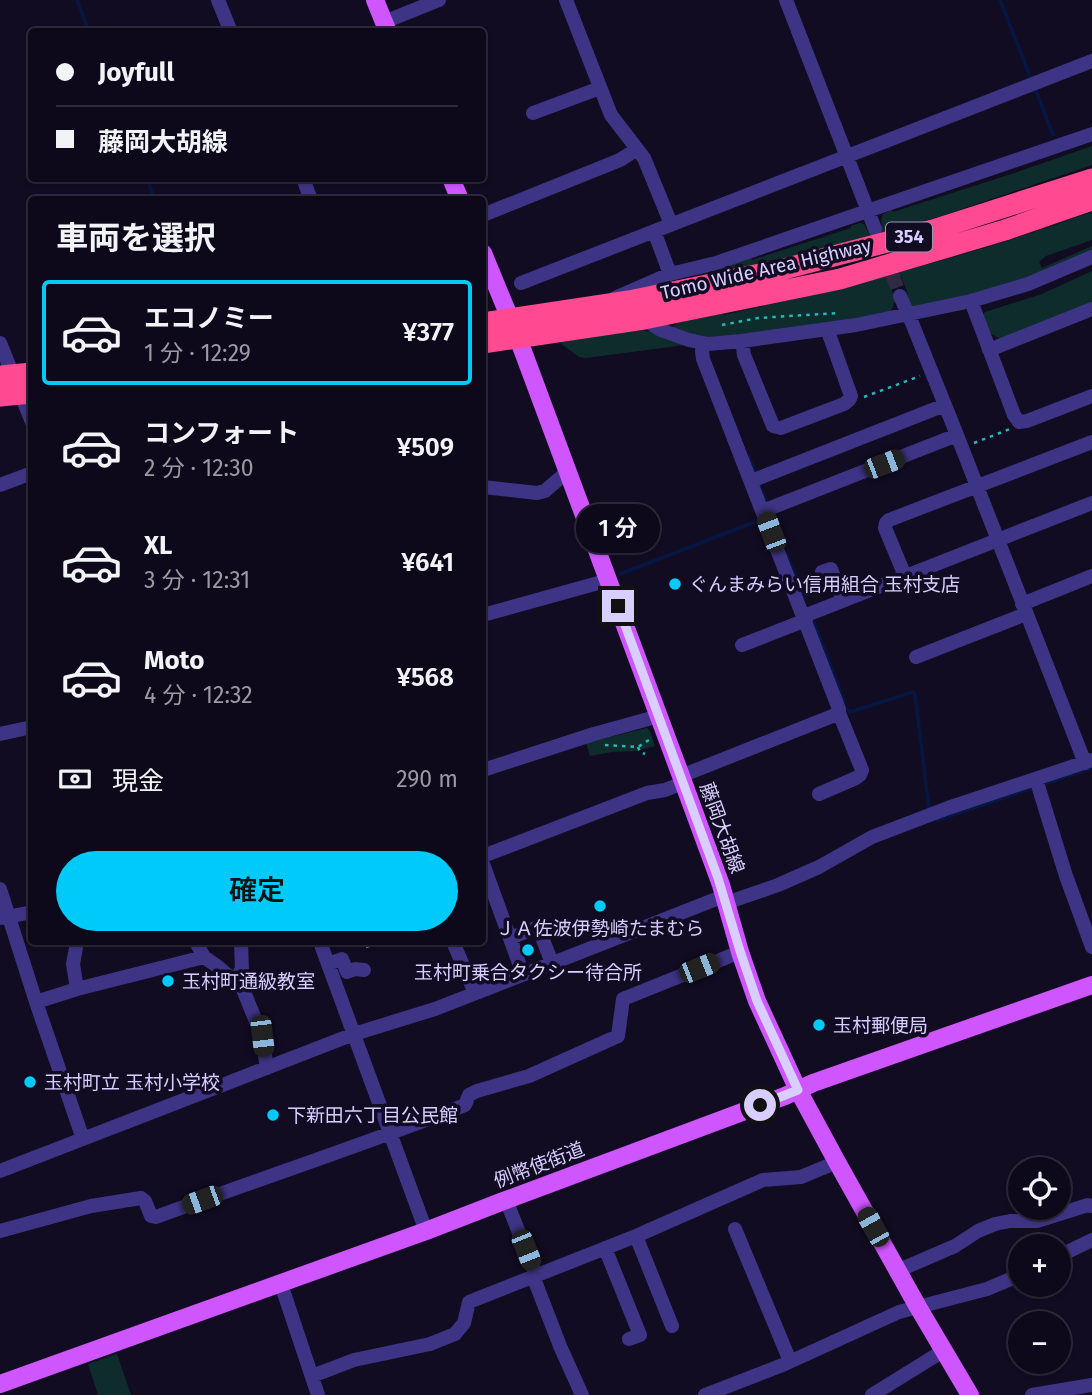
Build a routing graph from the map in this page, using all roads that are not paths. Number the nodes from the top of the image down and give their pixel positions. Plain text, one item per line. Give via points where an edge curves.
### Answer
1 (218, 0) edge
2 (375, 0) edge
3 (439, 0) edge
4 (566, 0) edge
5 (786, 0) edge
6 (386, 27) edge
7 (229, 28) edge
8 (1092, 61) edge
9 (600, 88) junction
10 (533, 113) dead end
11 (1092, 134) edge
12 (637, 149) junction
13 (847, 155) junction
14 (1092, 179) edge
15 (1092, 200) edge
16 (869, 211) junction
17 (486, 214) edge
18 (671, 224) junction
19 (875, 229) tunnel mouth
20 (654, 231) junction
21 (1092, 257) edge
22 (486, 260) edge
23 (670, 274) junction
24 (521, 283) dead end
25 (900, 296) tunnel mouth
26 (971, 301) junction
27 (605, 305) junction
28 (1092, 309) edge
29 (908, 314) junction
30 (644, 319) junction
31 (486, 323) edge
32 (514, 328) junction
33 (828, 329) junction
34 (742, 341) junction
35 (486, 342) edge
36 (0, 343) edge
37 (703, 344) junction
38 (989, 350) junction
39 (15, 374) edge
40 (18, 395) edge
41 (1092, 396) edge
42 (945, 405) junction
43 (28, 414) edge
44 (962, 441) junction
45 (1092, 442) edge
46 (568, 471) junction
47 (28, 474) edge
48 (751, 481) junction
49 (0, 485) edge
50 (976, 486) junction
51 (486, 487) edge
52 (1092, 503) edge
53 (763, 511) junction
54 (998, 540) junction
55 (822, 572) dead end
56 (905, 576) junction
57 (1092, 576) edge
58 (608, 580) junction
59 (843, 600) junction
60 (1024, 609) junction
61 (486, 614) edge
62 (805, 618) junction
63 (743, 645) dead end
64 (916, 657) dead end
65 (839, 713) junction
66 (659, 716) junction
67 (28, 728) edge
68 (0, 734) edge
69 (1088, 762) edge
70 (486, 769) edge
71 (682, 779) junction
72 (1036, 779) junction
73 (819, 794) dead end
74 (486, 855) edge
75 (486, 875) edge
76 (0, 889) edge
77 (492, 898) edge
78 (725, 899) junction
79 (28, 913) edge
80 (5, 918) edge
81 (510, 939) junction
82 (76, 945) edge
83 (198, 945) edge
84 (241, 945) edge
85 (321, 945) edge
86 (454, 945) edge
87 (1092, 947) edge
88 (740, 951) junction
89 (204, 957) junction
90 (552, 963) junction
91 (328, 964) junction
92 (364, 970) dead end
93 (523, 974) junction
94 (1092, 985) edge
95 (242, 987) junction
96 (77, 989) junction
97 (475, 993) junction
98 (36, 1002) junction
99 (354, 1034) junction
100 (267, 1069) junction
101 (798, 1090) junction
102 (391, 1134) junction
103 (83, 1139) junction
104 (837, 1163) junction
105 (0, 1171) edge
106 (506, 1200) junction
107 (1092, 1206) edge
108 (735, 1229) dead end
109 (0, 1231) edge
110 (426, 1231) junction
111 (635, 1236) junction
112 (1092, 1240) edge
113 (604, 1248) junction
114 (1071, 1250) edge
115 (897, 1271) junction
116 (535, 1276) junction
117 (1008, 1280) edge
118 (281, 1284) junction
119 (918, 1307) junction
120 (672, 1326) dead end
121 (629, 1339) dead end
122 (943, 1351) junction
123 (790, 1362) junction
124 (312, 1376) junction
125 (0, 1384) edge
126 (1092, 1385) edge
127 (318, 1395) edge
128 (582, 1395) edge
129 (705, 1395) edge
130 (872, 1395) edge
131 (970, 1395) edge
132 (1032, 1395) edge

1 - 7 street
2 - 6 main road
3 - 6 street
4 - 9 street
5 - 13 street
8 - 13 street
9 - 10 street
9 - 12 street via 615,121
11 - 16 street
12 - 17 street
12 - 18 street
13 - 16 street
13 - 18 street
14 - 27 highway, Tomo Wide Area Highway / 354 via 839,256
15 - 30 highway, Tomo Wide Area Highway / 354 via 839,279
16 - 19 street
16 - 23 street
18 - 20 street
20 - 23 street
20 - 24 street
21 - 26 street via 1028,284
22 - 32 main road, 藤岡大胡線
23 - 27 street
25 - 29 street
26 - 29 street
26 - 38 street
27 - 32 highway, Tomo Wide Area Highway / 354
28 - 38 street
29 - 33 street
29 - 42 street
30 - 32 highway, Tomo Wide Area Highway / 354
30 - 37 street
31 - 32 highway, Tomo Wide Area Highway / 354
32 - 35 highway, Tomo Wide Area Highway / 354
32 - 46 main road, 藤岡大胡線
33 - 34 street
33 - 34 street via 851,396 844,404 781,428 773,426
34 - 37 street
36 - 39 street
37 - 48 street via 704,359
38 - 41 street via 1019,422
39 - 40 street
40 - 43 street
42 - 44 street
42 - 48 street
44 - 50 street
44 - 53 street
45 - 50 street
46 - 51 street via 537,494
46 - 58 main road, 藤岡大胡線
47 - 49 street
48 - 53 street
50 - 54 street
50 - 56 street via 886,523
52 - 54 street
53 - 62 street
54 - 56 street
54 - 60 street
55 - 59 street via 831,569
56 - 59 street
57 - 60 street
58 - 61 street
58 - 66 main road, 藤岡大胡線
59 - 62 street
60 - 64 street
60 - 69 street
62 - 63 street
62 - 65 street
65 - 71 street
65 - 73 street via 862,770 856,778
66 - 70 street
66 - 71 main road, 藤岡大胡線
67 - 68 street
69 - 72 street
71 - 74 street via 665,790
71 - 78 main road, 藤岡大胡線
72 - 78 street via 872,837 770,888
72 - 87 street
75 - 77 street
76 - 80 street
77 - 81 street
78 - 88 main road, 藤岡大胡線
78 - 90 street
79 - 80 street
80 - 98 street
81 - 90 street via 538,927
81 - 93 street
82 - 96 street via 73,964
83 - 89 street
84 - 95 street
85 - 91 street
86 - 97 street
88 - 101 main road, 藤岡大胡線 via 757,1001
88 - 102 street via 623,999 618,1036 529,1076 477,1091 465,1105
89 - 95 street
89 - 96 street
90 - 93 street
91 - 92 street via 342,959 347,972
91 - 99 street
93 - 97 street
94 - 101 main road, 例幣使街道
95 - 100 street via 262,1036
96 - 98 street
97 - 99 street
98 - 103 street
99 - 100 street
99 - 102 street
100 - 103 street
101 - 104 main road, 藤岡大胡線
101 - 106 main road, 例幣使街道
102 - 109 street via 156,1217 141,1198 91,1206
102 - 110 street
103 - 105 street
104 - 111 street via 801,1177 763,1180
104 - 115 main road, 藤岡大胡線
106 - 110 main road, 例幣使街道
106 - 116 street
107 - 115 street via 1037,1221 996,1224
108 - 123 street
110 - 118 main road, 例幣使街道
111 - 113 street
111 - 120 street
112 - 114 street
113 - 116 street
113 - 121 street via 640,1335
115 - 119 main road, 藤岡大胡線
116 - 124 street via 469,1302 464,1322 454,1334
116 - 128 street
117 - 119 street
118 - 124 street
118 - 125 main road, 例幣使街道
119 - 122 main road, 藤岡大胡線
119 - 123 street
122 - 130 street
122 - 131 main road, 藤岡大胡線
123 - 129 street
124 - 127 street
126 - 132 street

